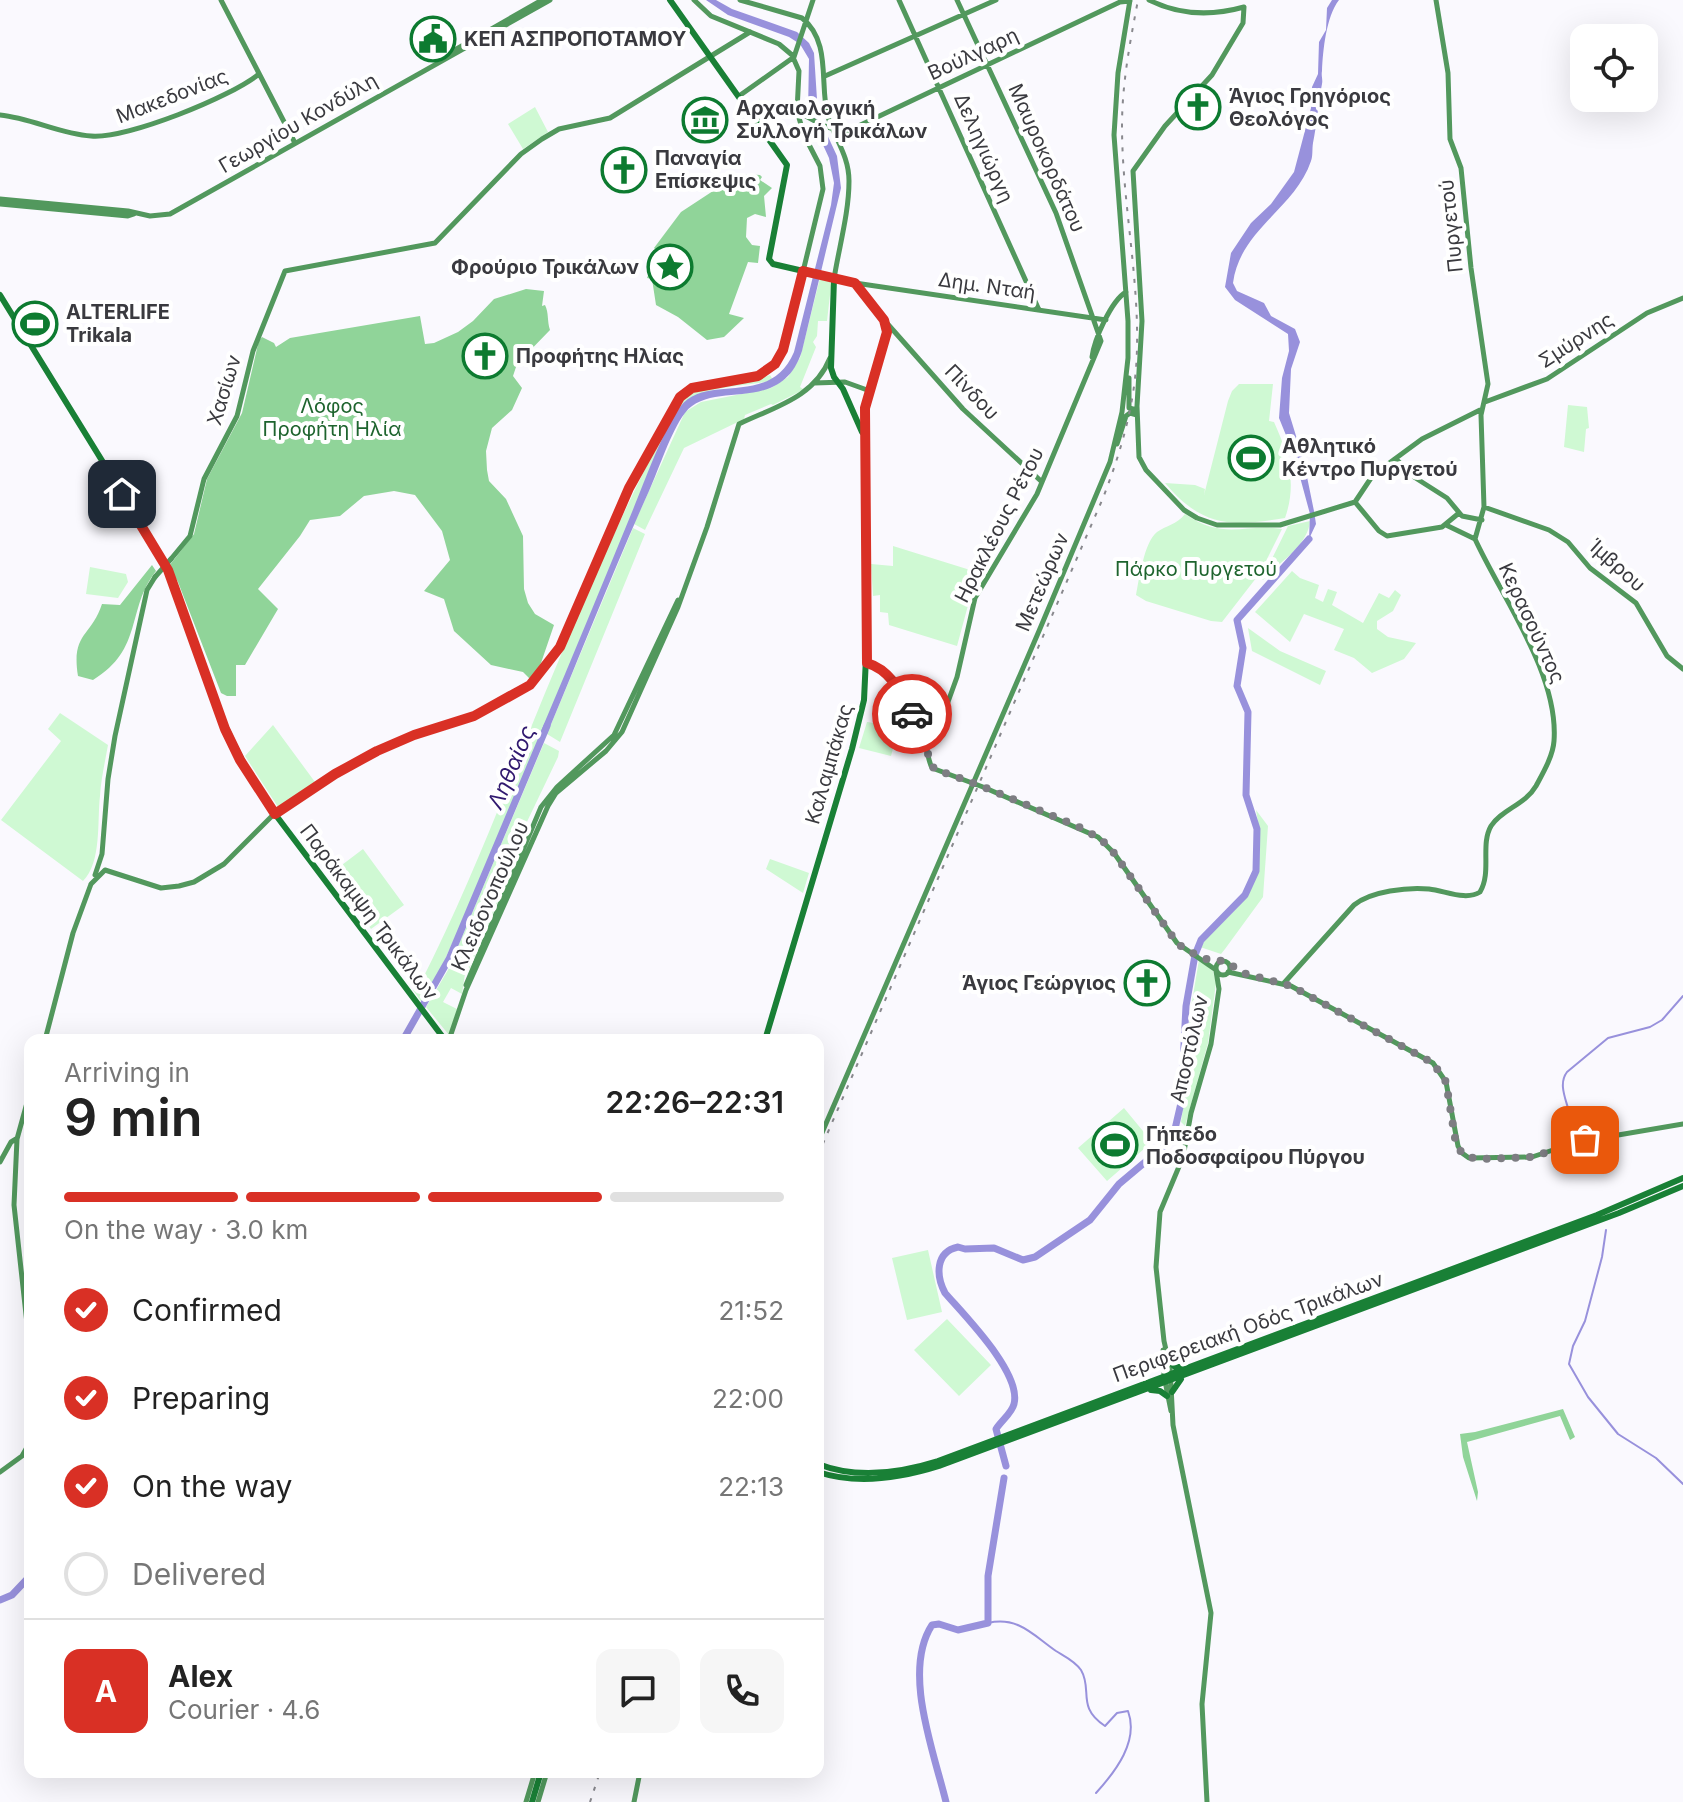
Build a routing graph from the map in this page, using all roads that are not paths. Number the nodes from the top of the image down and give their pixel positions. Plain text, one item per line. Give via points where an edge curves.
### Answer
1 (221, 0) edge
2 (542, 0) edge
3 (550, 0) edge
4 (670, 0) edge
5 (694, 0) edge
6 (740, 0) edge
7 (813, 0) edge
8 (899, 0) edge
9 (957, 0) edge
10 (996, 0) edge
11 (1131, 0) edge
12 (1149, 0) edge
13 (1436, 0) edge
14 (964, 14) junction
15 (805, 27) junction
16 (750, 32) junction
17 (915, 36) junction
18 (451, 54) junction
19 (711, 56) junction
20 (794, 58) junction
21 (988, 65) junction
22 (259, 74) junction
23 (824, 76) junction
24 (939, 88) junction
25 (826, 95) junction
26 (739, 96) junction
27 (801, 112) junction
28 (0, 115) edge
29 (827, 115) junction
30 (756, 119) junction
31 (815, 119) junction
32 (803, 126) junction
33 (832, 128) junction
34 (850, 130) junction
35 (844, 142) junction
36 (295, 143) junction
37 (849, 176) junction
38 (0, 202) edge
39 (805, 272) junction
40 (832, 278) junction
41 (859, 285) junction
42 (1126, 292) junction
43 (0, 295) edge
44 (1683, 298) edge
45 (1039, 310) junction
46 (1095, 318) junction
47 (884, 320) junction
48 (1106, 320) junction
49 (1099, 332) junction
50 (898, 334) junction
51 (885, 341) junction
52 (830, 358) junction
53 (1092, 362) joint
54 (1127, 370) junction
55 (838, 382) junction
56 (813, 383) junction
57 (870, 391) junction
58 (1484, 402) junction
59 (1481, 410) junction
60 (1137, 412) junction
61 (865, 440) junction
62 (1110, 459) junction
63 (1396, 459) junction
64 (1042, 482) junction
65 (1355, 502) junction
66 (1484, 507) junction
67 (1459, 513) junction
68 (1482, 520) junction
69 (1446, 525) junction
70 (1475, 539) junction
71 (867, 663) junction
72 (1683, 669) edge
73 (927, 749) junction
74 (973, 782) junction
75 (275, 814) junction
76 (101, 861) junction
77 (130, 877) junction
78 (91, 884) junction
79 (1201, 958) junction
80 (1218, 962) junction
81 (1227, 962) junction
82 (1216, 971) junction
83 (1227, 973) junction
84 (1243, 973) junction
85 (1284, 983) junction
86 (1219, 989) junction
87 (47, 1034) edge
88 (442, 1034) edge
89 (449, 1034) edge
90 (767, 1034) edge
91 (24, 1114) edge
92 (1683, 1124) edge
93 (824, 1128) edge
94 (17, 1139) junction
95 (0, 1162) edge
96 (15, 1164) junction
97 (1683, 1178) edge
98 (1683, 1186) edge
99 (24, 1302) edge
100 (1166, 1364) junction
101 (1199, 1366) junction
102 (1168, 1378) junction
103 (1143, 1387) junction
104 (1169, 1394) junction
105 (24, 1452) edge
106 (824, 1468) edge
107 (0, 1472) edge
108 (533, 1778) edge
109 (539, 1778) edge
110 (545, 1778) edge
111 (639, 1778) edge
112 (526, 1802) edge
113 (532, 1802) edge
114 (538, 1802) edge
115 (634, 1802) edge
116 (1207, 1802) edge

1 - 22 street
2 - 18 street, Γεωργίου Κονδύλη
3 - 18 street, Γεωργίου Κονδύλη
4 - 19 main road
5 - 16 street via 711,16
6 - 15 street via 796,16
7 - 15 street
8 - 17 street, Δεληγιώργη
9 - 14 street, Μαυροκορδάτου
10 - 14 street
11 - 21 street, Βούλγαρη
11 - 42 street, Μετεώρων via 1118,73 1114,154
12 - 60 street via 1185,12 1244,7 1243,23 1212,75 1178,110 1133,171 1142,321
13 - 58 street, Πυργετού via 1448,73 1450,139 1461,168 1487,368
14 - 17 street
14 - 21 street, Μαυροκορδάτου
15 - 20 street
15 - 23 street via 820,46
16 - 19 street
16 - 20 street via 784,46
17 - 23 street
17 - 24 street, Δεληγιώργη
18 - 36 street, Γεωργίου Κονδύλη
19 - 26 main road
19 - 76 street, Χασίων, bridge via 606,120 559,129 527,149 434,244 285,271 253,351 237,416 204,479 191,533 147,590 115,736
20 - 26 street
20 - 27 street
21 - 24 street, Βούλγαρη
21 - 46 street, Μαυροκορδάτου via 1060,221
22 - 28 street, Μακεδονίας via 242,86 115,136 85,136
22 - 36 street
23 - 25 street
24 - 34 street, Βούλγαρη
24 - 45 street, Δεληγιώργη
25 - 29 street
25 - 33 street
26 - 30 main road
27 - 30 street
27 - 31 street
27 - 32 street
29 - 31 street
29 - 33 street
30 - 39 main road via 787,165 772,244 774,259
31 - 32 street
31 - 33 street
32 - 39 street via 820,166 823,189
33 - 34 street, Βούλγαρη
33 - 35 street
33 - 37 street
34 - 35 street
35 - 37 street
36 - 38 street, Γεωργίου Κονδύλη via 175,212 158,216
37 - 40 street
39 - 40 main road
39 - 75 street via 775,364 755,377 689,390 673,406 629,488 563,642 530,685 474,716 366,757
40 - 41 main road
40 - 52 main road
41 - 45 street, Δημ. Νταή
41 - 47 main road
42 - 48 street
42 - 54 street, Μετεώρων
43 - 75 main road, Παράκαμψη Τρικάλων via 157,548 225,729
44 - 58 street, Σμύρνης via 1647,313 1547,379
45 - 46 street, Δημ. Νταή
46 - 48 street, Δημ. Νταή
46 - 49 street, Μαυροκορδάτου
47 - 50 street, Πίνδου
47 - 51 main road, Καλαμπάκας
48 - 49 street
49 - 53 street, Μαυροκορδάτου
50 - 51 main road
50 - 64 street, Πίνδου via 963,409
51 - 57 main road, Καλαμπάκας
52 - 55 main road
52 - 56 street
53 - 64 street, Ηρακλέους Ρέτου
54 - 60 street via 1129,408
54 - 62 street, Μετεώρων
55 - 56 street
55 - 57 street
55 - 61 main road
56 - 89 street, Κλειδονοπούλου via 797,399 739,424 676,613 619,737 548,806
57 - 61 main road, Καλαμπάκας
58 - 59 street, Πυργετού
59 - 63 street via 1429,435
59 - 66 street
60 - 62 street via 1126,416
60 - 65 street via 1141,461 1190,515 1207,523 1276,525
61 - 71 main road, Καλαμπάκας
62 - 74 street, Μετεώρων
63 - 65 street via 1371,477
63 - 67 street
64 - 73 street, Ηρακλέους Ρέτου via 975,598 957,677
65 - 69 street via 1387,536
66 - 68 street
66 - 72 street, Ίμβρου via 1549,530 1571,546 1632,599 1667,656
67 - 68 street
67 - 69 street
68 - 70 street
69 - 70 street
70 - 85 street, Κερασούντος via 1546,682 1554,737 1550,755 1529,796 1490,829 1480,892 1471,896 1419,889 1363,898
71 - 73 street via 895,683
71 - 90 main road, Καλαμπάκας via 860,720
73 - 74 street via 931,767
74 - 79 street via 1101,839 1177,943
74 - 93 street, Μετεώρων
75 - 77 street via 224,864 194,882 161,888
75 - 88 main road, Παράκαμψη Τρικάλων
76 - 77 street
76 - 78 street
77 - 78 street via 105,870
78 - 87 street
79 - 80 street
79 - 82 street
80 - 81 street
80 - 82 street
81 - 83 street
81 - 84 street
82 - 83 street
82 - 86 street
83 - 84 street
83 - 86 street
84 - 85 street
85 - 92 street via 1436,1066 1448,1087 1457,1143 1468,1158 1532,1157 1577,1142
86 - 100 street, Αποστόλων via 1184,1153 1158,1219 1156,1274
91 - 94 street
94 - 95 street
94 - 96 street
95 - 96 street
96 - 99 street via 15,1229
97 - 101 main road, Περιφερειακή Οδός Τρικάλων via 1607,1212
98 - 101 main road, Περιφερειακή Οδός Τρικάλων
100 - 101 main road
100 - 102 street, Αποστόλων
100 - 103 main road
101 - 102 main road, Περιφερειακή Οδός Τρικάλων
101 - 104 main road
102 - 103 main road, Περιφερειακή Οδός Τρικάλων
102 - 104 street, Αποστόλων
103 - 104 main road
103 - 106 main road, Περιφερειακή Οδός Τρικάλων via 929,1469 855,1479
104 - 116 street, Αποστόλων via 1211,1613 1202,1704
105 - 107 street
108 - 112 street
109 - 113 main road
110 - 114 street
111 - 115 street

